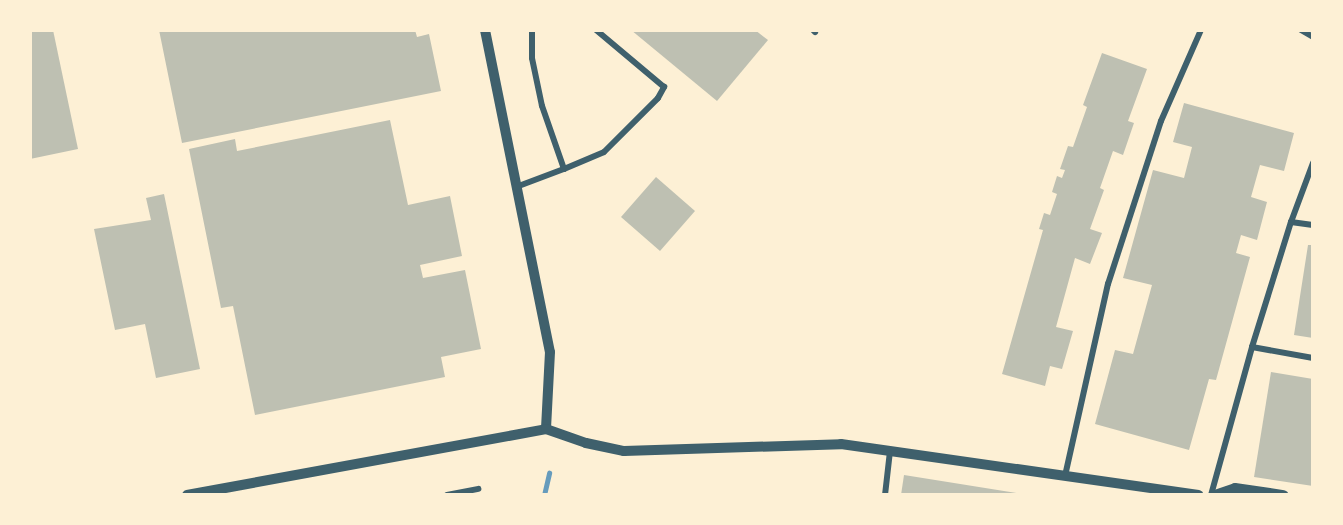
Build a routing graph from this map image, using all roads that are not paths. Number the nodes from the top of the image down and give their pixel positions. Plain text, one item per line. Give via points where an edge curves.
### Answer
1 (485, 30) edge
2 (532, 30) edge
3 (596, 30) edge
4 (1201, 30) edge
5 (1301, 30) edge
6 (1313, 37) edge
7 (1313, 163) edge
8 (564, 169) junction
9 (516, 188) junction
10 (1291, 222) junction
11 (1313, 225) edge
12 (1252, 347) junction
13 (1313, 358) edge
14 (546, 429) junction
15 (890, 451) junction
16 (1065, 476) junction
17 (478, 489) dead end
18 (187, 495) edge
19 (447, 495) edge
20 (885, 495) edge
21 (1198, 495) edge
22 (1213, 495) edge
23 (1283, 495) edge

1 - 9 street
2 - 8 street via 532,58 542,106
3 - 8 street via 664,87 658,98 604,152
4 - 16 street via 1161,121 1108,284
5 - 6 street
7 - 10 street
8 - 9 street
9 - 14 street via 550,352
10 - 11 street
10 - 12 street
12 - 13 street
12 - 22 street
14 - 15 street via 624,451 841,444
14 - 18 street
15 - 16 street
15 - 20 street
16 - 21 street
17 - 19 street
22 - 23 street via 1235,488

